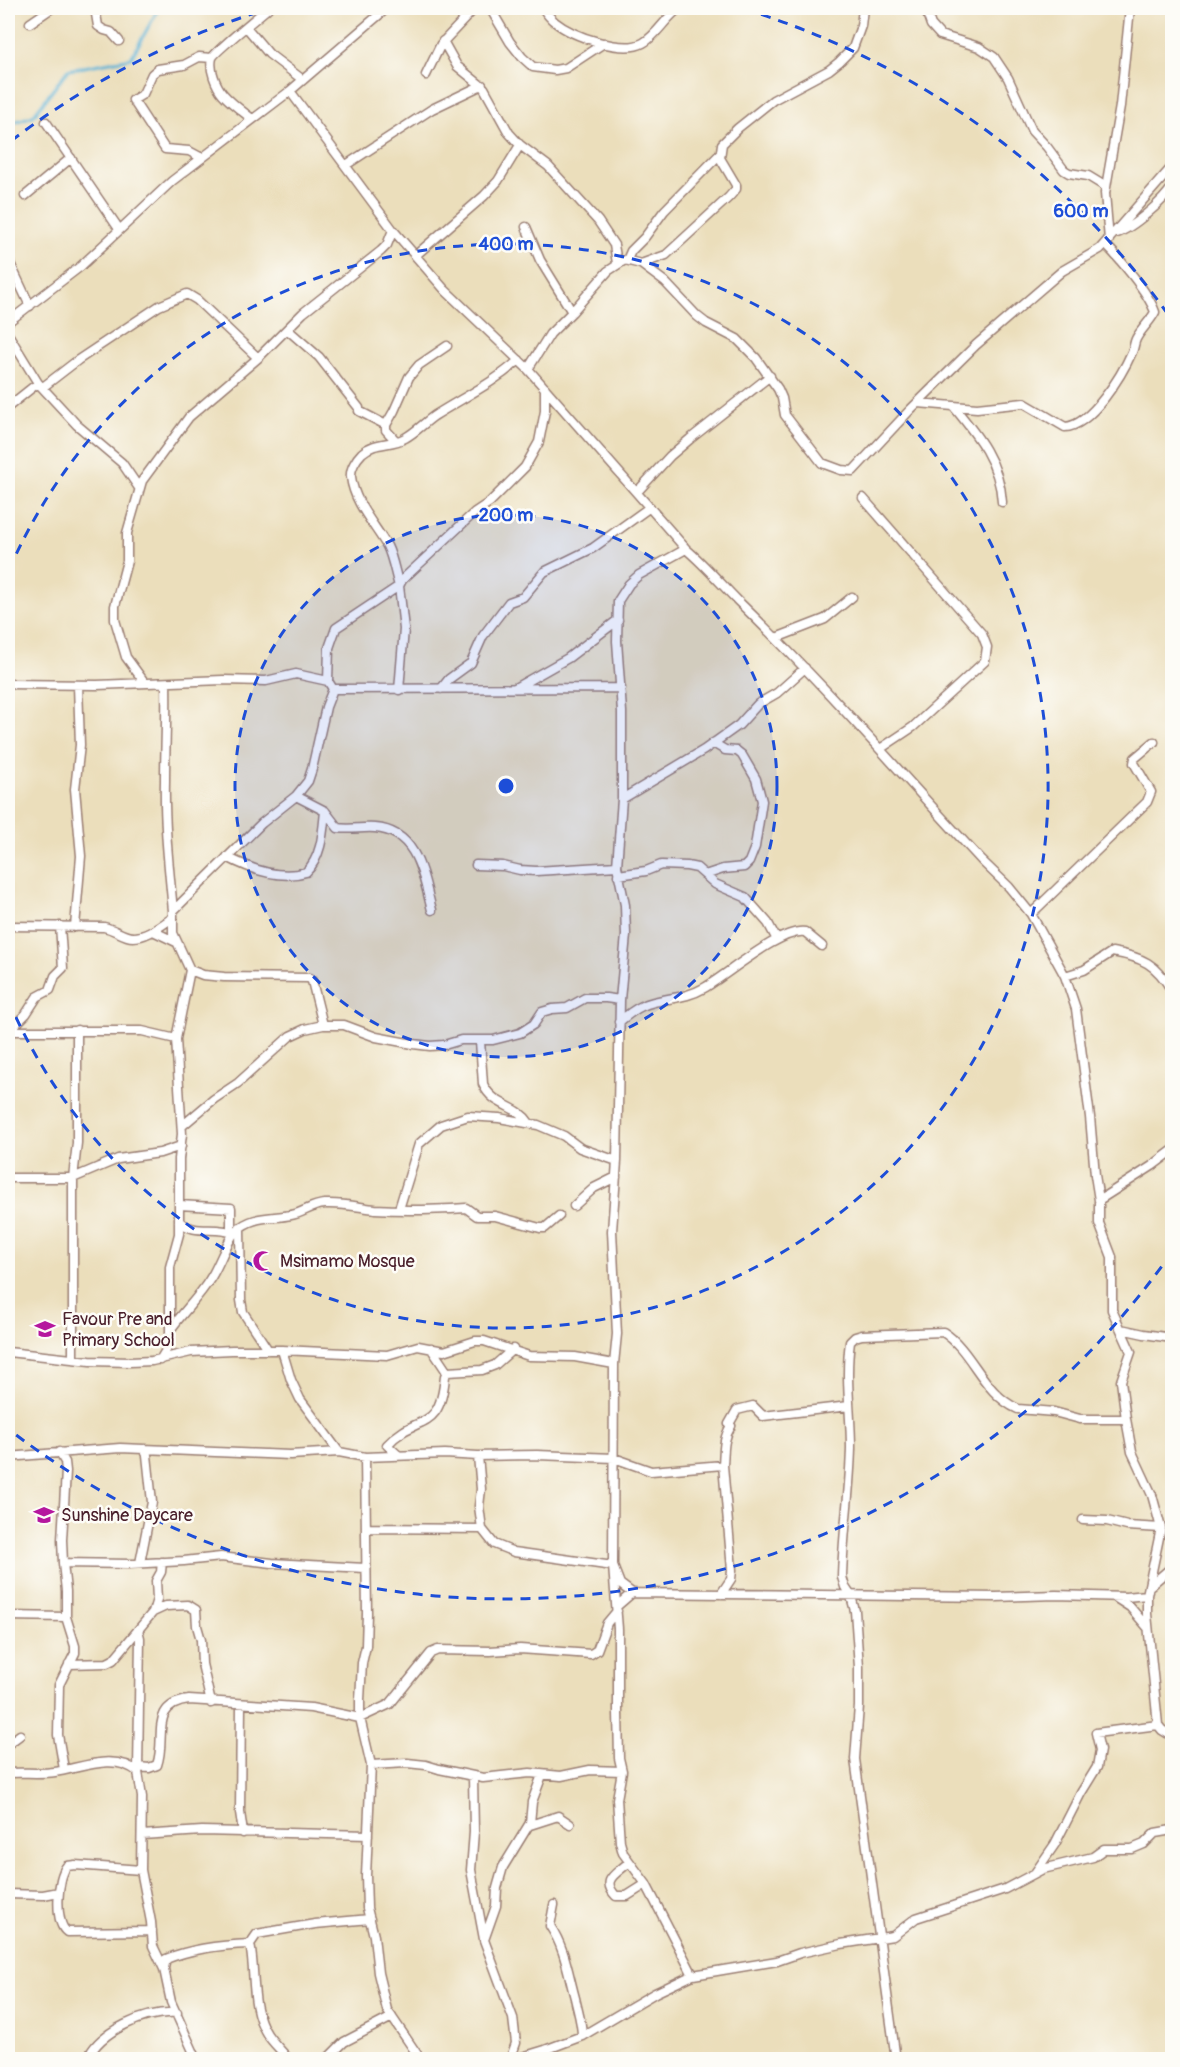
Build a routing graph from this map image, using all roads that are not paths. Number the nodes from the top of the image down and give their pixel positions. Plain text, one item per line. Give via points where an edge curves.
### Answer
1 (52, 8) edge
2 (95, 8) edge
3 (268, 8) edge
4 (387, 8) edge
5 (475, 8) edge
6 (490, 8) edge
7 (543, 8) edge
8 (680, 8) edge
9 (872, 8) edge
10 (925, 8) edge
11 (1129, 9) edge
12 (862, 11) edge
13 (30, 22) dead end
14 (246, 28) junction
15 (119, 41) dead end
16 (443, 41) junction
17 (604, 44) junction
18 (212, 58) junction
19 (426, 75) dead end
20 (303, 80) junction
21 (482, 85) junction
22 (291, 91) junction
23 (252, 119) junction
24 (46, 122) dead end
25 (520, 145) junction
26 (720, 154) junction
27 (71, 158) junction
28 (202, 158) junction
29 (346, 165) junction
30 (1173, 167) edge
31 (1106, 187) junction
32 (1173, 187) edge
33 (25, 196) dead end
34 (525, 227) dead end
35 (119, 229) junction
36 (393, 230) junction
37 (1109, 239) junction
38 (405, 243) junction
39 (384, 248) junction
40 (416, 255) junction
41 (8, 259) edge
42 (627, 260) junction
43 (617, 263) junction
44 (641, 264) junction
45 (30, 306) junction
46 (572, 312) junction
47 (8, 322) edge
48 (288, 330) junction
49 (8, 334) edge
50 (447, 346) dead end
51 (258, 358) junction
52 (519, 360) junction
53 (528, 369) junction
54 (770, 376) junction
55 (40, 385) junction
56 (545, 388) junction
57 (918, 403) junction
58 (954, 407) junction
59 (8, 408) edge
60 (386, 425) junction
61 (396, 441) junction
62 (139, 488) junction
63 (637, 492) junction
64 (864, 498) dead end
65 (1002, 502) dead end
66 (650, 507) junction
67 (686, 549) junction
68 (399, 586) junction
69 (852, 597) dead end
70 (618, 620) junction
71 (776, 638) junction
72 (805, 668) junction
73 (166, 683) junction
74 (8, 684) edge
75 (145, 684) junction
76 (78, 685) junction
77 (331, 685) junction
78 (514, 688) junction
79 (621, 688) junction
80 (441, 689) junction
81 (399, 690) junction
82 (714, 742) junction
83 (1154, 742) dead end
84 (880, 749) junction
85 (296, 796) junction
86 (622, 799) junction
87 (324, 811) junction
88 (227, 857) junction
89 (476, 865) dead end
90 (618, 871) junction
91 (705, 875) junction
92 (432, 910) dead end
93 (173, 914) junction
94 (1031, 914) junction
95 (8, 926) edge
96 (60, 926) junction
97 (75, 927) junction
98 (153, 931) junction
99 (777, 940) junction
100 (176, 942) junction
101 (822, 946) dead end
102 (190, 970) junction
103 (1065, 976) junction
104 (1173, 991) edge
105 (620, 1000) junction
106 (619, 1022) junction
107 (323, 1025) junction
108 (77, 1030) junction
109 (8, 1031) edge
110 (176, 1039) junction
111 (480, 1041) junction
112 (529, 1123) junction
113 (182, 1126) junction
114 (181, 1146) junction
115 (1173, 1151) edge
116 (617, 1161) junction
117 (616, 1177) junction
118 (8, 1178) edge
119 (73, 1178) junction
120 (1099, 1200) junction
121 (179, 1205) junction
122 (574, 1206) dead end
123 (399, 1209) junction
124 (559, 1216) dead end
125 (178, 1221) junction
126 (235, 1231) junction
127 (1121, 1329) junction
128 (171, 1330) junction
129 (1173, 1338) edge
130 (431, 1348) junction
131 (513, 1349) junction
132 (268, 1350) junction
133 (282, 1350) junction
134 (8, 1352) edge
135 (73, 1359) junction
136 (160, 1360) junction
137 (614, 1364) junction
138 (447, 1372) junction
139 (849, 1406) junction
140 (1126, 1419) junction
141 (144, 1449) junction
142 (59, 1452) junction
143 (339, 1452) junction
144 (398, 1455) junction
145 (478, 1456) junction
146 (8, 1457) edge
147 (365, 1457) junction
148 (614, 1458) junction
149 (723, 1465) junction
150 (1083, 1520) dead end
151 (367, 1528) junction
152 (1161, 1528) junction
153 (482, 1529) junction
154 (162, 1562) junction
155 (63, 1563) junction
156 (140, 1563) junction
157 (613, 1566) junction
158 (1173, 1566) edge
159 (365, 1568) junction
160 (731, 1579) junction
161 (1148, 1592) junction
162 (632, 1593) junction
163 (721, 1594) junction
164 (741, 1594) junction
165 (851, 1596) junction
166 (1113, 1597) junction
167 (617, 1609) junction
168 (153, 1612) junction
169 (8, 1616) edge
170 (66, 1617) junction
171 (1148, 1628) junction
172 (138, 1630) junction
173 (69, 1664) junction
174 (211, 1703) junction
175 (241, 1704) junction
176 (360, 1718) junction
177 (1158, 1725) junction
178 (20, 1735) dead end
179 (1173, 1736) edge
180 (8, 1744) edge
181 (371, 1766) junction
182 (64, 1769) junction
183 (138, 1770) junction
184 (622, 1771) junction
185 (8, 1773) edge
186 (542, 1775) junction
187 (473, 1776) junction
188 (570, 1824) dead end
189 (530, 1825) junction
190 (1173, 1830) edge
191 (243, 1833) junction
192 (142, 1835) junction
193 (368, 1835) junction
194 (629, 1862) junction
195 (141, 1870) junction
196 (1034, 1875) junction
197 (646, 1884) junction
198 (59, 1892) junction
199 (8, 1894) edge
200 (554, 1905) dead end
201 (370, 1919) junction
202 (152, 1931) junction
203 (880, 1938) junction
204 (484, 1940) junction
205 (250, 1944) junction
206 (164, 1969) junction
207 (693, 1975) junction
208 (177, 2013) junction
209 (392, 2017) junction
210 (582, 2036) junction
211 (87, 2060) edge
212 (197, 2060) edge
213 (289, 2060) edge
214 (326, 2060) edge
215 (421, 2060) edge
216 (511, 2060) edge
217 (896, 2060) edge

1 - 13 street
2 - 15 street via 98,26
3 - 14 street
4 - 20 street
5 - 16 street
6 - 17 street via 510,42 533,67 566,68
7 - 17 street via 562,27
8 - 17 street via 641,44
9 - 12 street
10 - 31 street via 936,32 979,47 994,57 1032,131 1064,170 1088,176
11 - 31 street via 1120,106
12 - 26 street via 853,48 830,70 773,100 722,144
14 - 18 street
14 - 20 street via 269,54
16 - 19 street
16 - 21 street via 457,66
18 - 23 street via 214,77 223,94
18 - 28 street via 199,57 184,65 158,69 143,93 133,100 165,149 189,151
20 - 22 street
21 - 25 street via 506,129
21 - 29 street via 432,109
22 - 23 street
22 - 29 street
23 - 28 street
24 - 27 street
25 - 40 street via 484,196
25 - 43 street via 548,166 598,221 614,245
26 - 42 street via 664,211
26 - 44 street via 736,189 666,255
27 - 33 street
27 - 35 street
28 - 35 street
29 - 36 street
30 - 37 street
31 - 37 street
32 - 37 street via 1162,202
34 - 46 street
35 - 45 street via 95,254
36 - 38 street
36 - 39 street
37 - 57 street via 1062,271 1011,314
37 - 58 street via 1155,312 1102,402 1068,427 1024,403
38 - 39 street
38 - 40 street
39 - 48 street via 303,313
40 - 52 street via 445,290
41 - 45 street
42 - 43 street
42 - 44 street
43 - 46 street
44 - 54 street via 665,282 697,316 737,339
45 - 47 street
46 - 53 street via 550,334
48 - 51 street
48 - 60 street via 319,357 359,411
49 - 55 street
50 - 60 street via 414,371
51 - 55 street via 187,294 159,306
51 - 62 street via 189,417
52 - 53 street
52 - 61 street
53 - 56 street
54 - 57 street via 782,398 785,415 822,463 841,470 853,471
54 - 63 street via 670,456
55 - 59 street
55 - 62 street via 77,425 122,463
56 - 63 street
56 - 68 street via 541,431 525,467 405,576
57 - 58 street
58 - 65 street via 978,435 993,462
60 - 61 street
61 - 68 street via 381,443 362,453 351,470 351,478 388,549
62 - 75 street via 115,606 126,657
63 - 66 street
64 - 84 street via 982,634 987,647 985,661 940,704
66 - 67 street
66 - 80 street via 593,548 544,572 523,597 509,602 483,636 471,663
67 - 70 street via 649,568 629,584 618,601
67 - 71 street
68 - 77 street via 336,628 329,648
68 - 81 street via 404,629
69 - 71 street via 825,619
70 - 78 street via 568,658
70 - 79 street
71 - 72 street
72 - 82 street via 759,704 745,721
72 - 84 street
73 - 75 street
73 - 77 street via 266,681 296,674
73 - 93 street via 166,840
74 - 76 street
75 - 76 street
76 - 97 street via 80,745 75,789 81,856
77 - 81 street
77 - 85 street via 312,769
78 - 79 street
78 - 80 street
79 - 86 street
80 - 81 street
82 - 86 street
82 - 91 street via 742,755 756,779 762,801 749,862
83 - 94 street via 1134,763 1151,792 1147,802
84 - 94 street
85 - 87 street
85 - 88 street
86 - 90 street
87 - 88 street via 315,862 306,872 264,872
87 - 92 street via 338,828 384,829 407,842 417,857
88 - 93 street
89 - 90 street via 536,871
90 - 91 street via 646,871 674,864 697,868
90 - 105 street via 626,926
91 - 99 street via 715,884 745,897
93 - 98 street
93 - 100 street
94 - 103 street
95 - 96 street
96 - 97 street
96 - 109 street via 63,968 50,990 37,997
97 - 98 street via 114,929 127,936
98 - 100 street
99 - 101 street via 800,931
99 - 106 street via 703,989 687,997 640,1006
100 - 102 street
102 - 107 street via 203,975 309,978
102 - 110 street
103 - 104 street via 1084,970 1112,952 1152,965
103 - 120 street via 1076,1009
105 - 106 street
105 - 111 street via 585,998 567,1008 542,1012 527,1030
106 - 116 street
107 - 111 street via 344,1025 376,1037 430,1046
107 - 113 street via 290,1036
108 - 109 street
108 - 110 street via 142,1031
108 - 119 street
110 - 113 street
111 - 112 street via 485,1089
112 - 116 street via 546,1127 580,1148
112 - 123 street via 468,1116 441,1125 419,1144
113 - 114 street
114 - 119 street via 118,1159
114 - 121 street
115 - 120 street
116 - 117 street
117 - 122 street via 594,1188
117 - 137 street via 612,1231 617,1334
118 - 119 street
119 - 135 street
120 - 127 street via 1099,1223 1112,1257 1112,1310
121 - 125 street
121 - 126 street via 231,1208
123 - 124 street via 466,1208 477,1216 495,1216 540,1228
123 - 126 street via 324,1204 290,1216 254,1220
125 - 126 street via 194,1230
125 - 128 street via 179,1234 170,1267
126 - 128 street via 210,1281
126 - 132 street via 243,1312
127 - 129 street
127 - 140 street via 1131,1352 1121,1381
128 - 136 street via 169,1345
130 - 131 street via 444,1350 484,1341
130 - 133 street via 418,1346 378,1355
130 - 138 street
131 - 137 street via 530,1356 575,1357
131 - 138 street via 495,1365 482,1370
132 - 133 street
132 - 136 street via 191,1352
133 - 143 street via 300,1399
134 - 135 street
135 - 136 street
137 - 148 street
138 - 144 street via 438,1409 423,1422 394,1436 387,1445
139 - 140 street via 848,1359 853,1338 939,1331 946,1334 990,1389 1012,1407 1080,1419
139 - 149 street via 764,1416 753,1406 737,1410 726,1434
139 - 165 street via 850,1474 842,1576
140 - 152 street via 1132,1452 1152,1495
141 - 142 street
141 - 143 street via 290,1455
141 - 156 street via 152,1502
142 - 146 street
142 - 155 street via 66,1471
143 - 147 street
144 - 145 street
144 - 147 street
145 - 148 street
145 - 153 street
147 - 151 street
148 - 149 street via 651,1471
148 - 157 street
149 - 160 street
150 - 152 street
151 - 153 street
151 - 159 street
152 - 161 street
153 - 157 street via 494,1544 514,1552
154 - 156 street
154 - 159 street via 221,1557
154 - 168 street
155 - 156 street
155 - 170 street
157 - 162 street via 620,1584
157 - 167 street
158 - 161 street
159 - 176 street via 366,1646 360,1676
160 - 163 street
160 - 164 street
161 - 166 street
161 - 171 street
162 - 163 street
162 - 167 street
163 - 164 street
164 - 165 street
165 - 166 street
165 - 203 street via 859,1667 855,1759
166 - 171 street via 1130,1607
167 - 176 street via 597,1650 591,1654 520,1649 438,1650 431,1653 390,1704
167 - 184 street
168 - 172 street
168 - 174 street via 166,1606 188,1605 196,1610
169 - 170 street
170 - 173 street via 75,1646
171 - 177 street
172 - 173 street via 114,1660
172 - 183 street
173 - 182 street via 59,1685 58,1704
174 - 175 street
174 - 183 street via 178,1701 169,1707 161,1721 157,1765
175 - 176 street via 311,1708
175 - 191 street
176 - 181 street
177 - 179 street
177 - 196 street via 1095,1733 1100,1750 1097,1767
178 - 180 street
181 - 187 street via 407,1763
181 - 193 street
182 - 183 street via 112,1762
182 - 185 street
183 - 192 street
184 - 186 street
184 - 194 street via 617,1799 620,1842
186 - 187 street
186 - 189 street via 531,1806
187 - 204 street via 471,1870
188 - 189 street via 558,1816
189 - 204 street via 503,1867 496,1906
190 - 196 street via 1155,1833 1132,1849 1104,1849 1093,1857 1043,1869
191 - 192 street
191 - 193 street
192 - 195 street
193 - 201 street
194 - 197 street
194 - 197 street via 611,1878 612,1892 623,1897
195 - 198 street via 67,1866 61,1875
195 - 202 street
196 - 203 street via 1005,1889 916,1918 893,1936
197 - 207 street
198 - 199 street
198 - 202 street via 59,1917 67,1932
200 - 210 street via 550,1926 571,1977
201 - 205 street via 257,1934
201 - 209 street via 378,1973
202 - 206 street via 153,1946
203 - 207 street
203 - 217 street
204 - 216 street via 513,2018 516,2043
205 - 206 street via 217,1945 180,1953 166,1959
205 - 213 street via 262,2023
206 - 208 street
207 - 210 street
208 - 211 street via 161,2012 108,2034 96,2044
208 - 212 street
209 - 214 street via 344,2042
209 - 215 street
210 - 216 street

